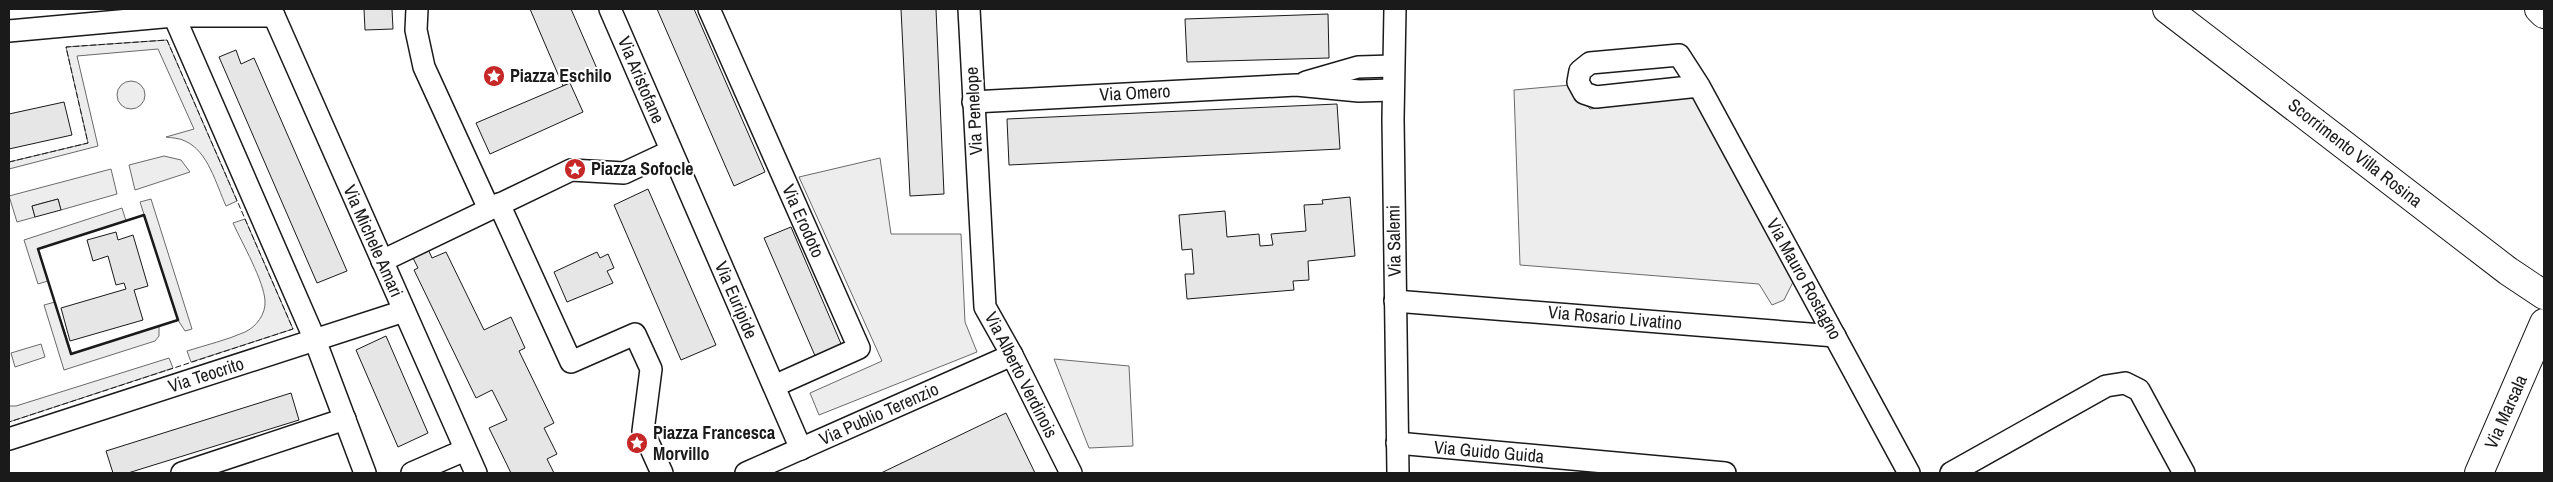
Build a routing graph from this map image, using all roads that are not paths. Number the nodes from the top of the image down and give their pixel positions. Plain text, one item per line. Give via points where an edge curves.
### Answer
1 (417, 9) edge
2 (610, 9) edge
3 (709, 9) edge
4 (968, 9) edge
5 (1395, 9) edge
6 (2167, 9) edge
7 (2539, 9) edge
8 (272, 12) edge
9 (2544, 14) edge
10 (174, 16) junction
11 (9, 31) edge
12 (1393, 66) junction
13 (1296, 85) junction
14 (1698, 86) junction
15 (1392, 90) junction
16 (973, 102) junction
17 (671, 151) junction
18 (494, 206) junction
19 (979, 214) joint
20 (382, 260) junction
21 (2544, 295) edge
22 (1395, 301) junction
23 (404, 311) junction
24 (2544, 323) edge
25 (1835, 336) junction
26 (315, 340) junction
27 (1012, 355) junction
28 (774, 386) junction
29 (345, 419) junction
30 (9, 439) edge
31 (1397, 443) junction
32 (801, 449) junction
33 (465, 450) junction
34 (1700, 472) edge
35 (182, 473) edge
36 (365, 473) edge
37 (412, 473) edge
38 (476, 473) edge
39 (662, 473) edge
40 (746, 473) edge
41 (1071, 473) edge
42 (1398, 473) edge
43 (1725, 473) edge
44 (1910, 473) edge
45 (1951, 473) edge
46 (2184, 473) edge
47 (2479, 473) edge

1 - 18 street via 416,30 424,67
2 - 17 street, Via Aristofane
3 - 28 street, Via Erodoto via 859,348
4 - 16 street, Via Penelope
5 - 12 street, Via Salemi
6 - 21 main road, Scorrimento Villa Rosina via 2508,271
7 - 9 main road
8 - 10 street
8 - 20 street, Via Michele Amari
10 - 11 street
10 - 26 street
12 - 13 street via 1358,66
12 - 15 street, Via Salemi
13 - 15 street via 1359,92
13 - 16 street, Via Omero
14 - 14 street, Via Mauro Rostagno via 1680,55 1590,63 1580,71 1578,82 1584,93 1596,97
14 - 25 street, Via Mauro Rostagno
15 - 22 street, Via Salemi
16 - 19 street, Via Penelope
17 - 18 street via 624,172 571,170
17 - 28 street, Via Euripide
18 - 20 street
18 - 39 street via 571,362 634,334 650,369 643,430
19 - 27 street, Via Alberto Verdinois via 985,307
20 - 23 street, Via Michele Amari
22 - 25 street, Via Rosario Livatino
22 - 31 street, Via Salemi
23 - 26 street, Via Teocrito
23 - 33 street, Via Michele Amari
24 - 47 main road, Via Marsala
25 - 44 street, Via Mauro Rostagno
26 - 29 street
26 - 30 street, Via Teocrito
27 - 32 street, Via Publio Terenzio
27 - 41 street, Via Alberto Verdinois
28 - 32 street, Via Euripide
29 - 35 street
29 - 36 street
31 - 34 street, Via Guido Guida
31 - 42 street, Via Salemi
32 - 40 street, Via Publio Terenzio
33 - 37 street
33 - 38 street, Via Michele Amari
34 - 43 street, Via Guido Guida
45 - 46 street via 2106,386 2125,383 2139,390

